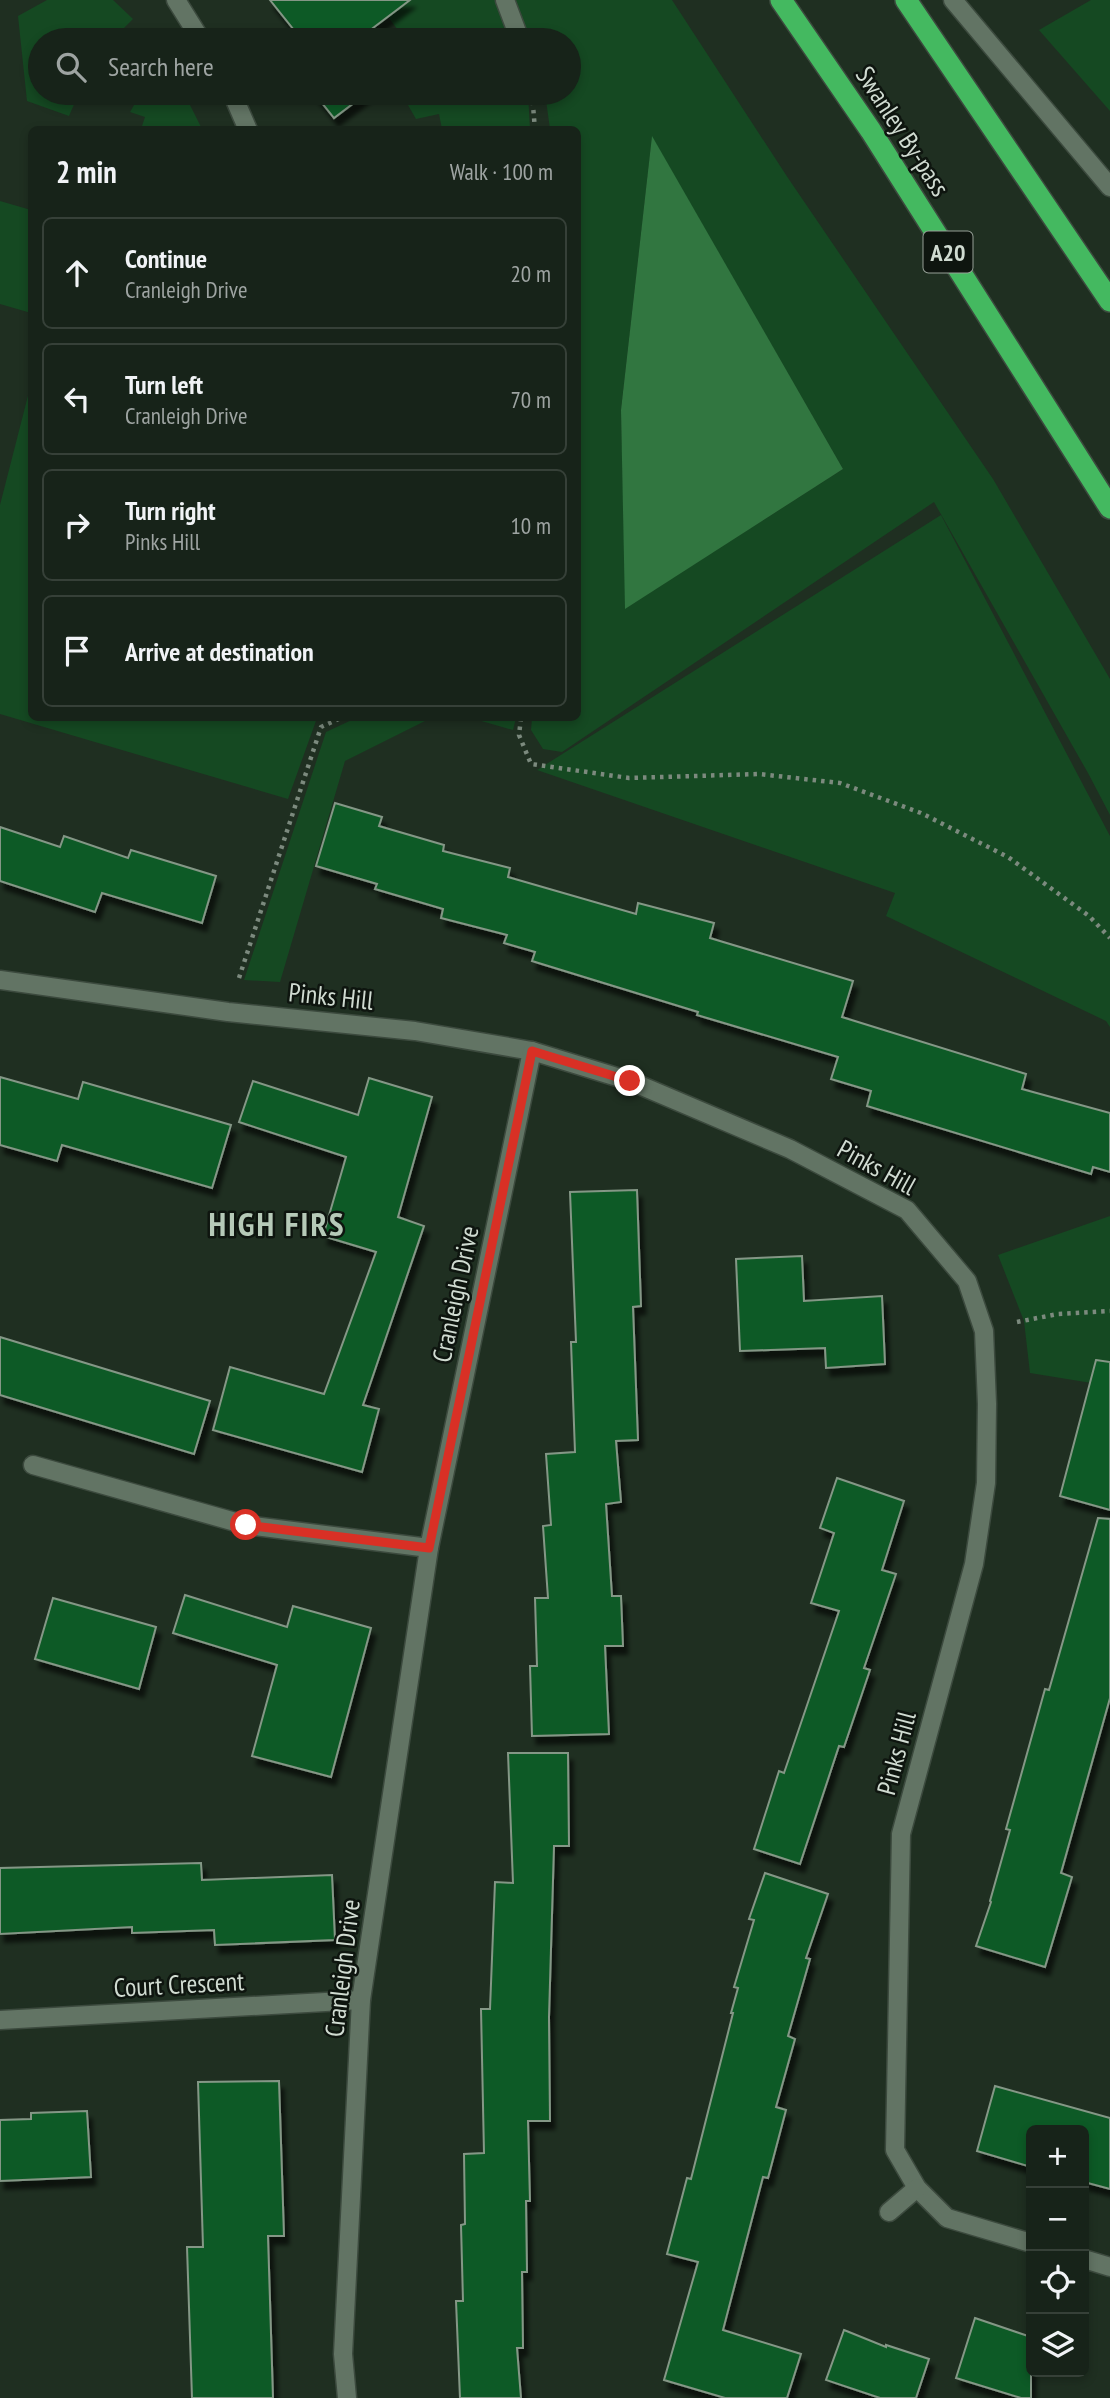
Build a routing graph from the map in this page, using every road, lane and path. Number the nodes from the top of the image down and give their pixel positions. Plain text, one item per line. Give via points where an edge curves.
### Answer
1 (176, 0) edge
2 (505, 0) edge
3 (780, 0) edge
4 (906, 0) edge
5 (953, 0) edge
6 (194, 28) edge
7 (516, 28) edge
8 (237, 105) edge
9 (533, 105) edge
10 (246, 126) edge
11 (535, 126) edge
12 (1110, 187) edge
13 (1110, 301) edge
14 (1110, 509) edge
15 (334, 721) edge
16 (521, 721) edge
17 (1110, 938) edge
18 (0, 980) edge
19 (228, 1012) junction
20 (532, 1051) junction
21 (1110, 1311) edge
22 (984, 1331) junction
23 (33, 1465) dead end
24 (429, 1548) junction
25 (361, 2000) junction
26 (0, 2020) edge
27 (917, 2188) junction
28 (889, 2212) dead end
29 (1026, 2242) edge
30 (1089, 2260) edge
31 (1110, 2266) edge
32 (347, 2398) edge

1 - 6 street
2 - 7 street
3 - 14 highway, Swanley By-pass / A20 via 871,131
4 - 13 highway
5 - 12 street
8 - 10 street
9 - 11 path
15 - 19 path via 321,727
16 - 17 path via 519,735 531,764 629,778 759,774 840,783 920,814 1008,857 1089,916
18 - 19 street, Pinks Hill
19 - 20 street, Pinks Hill via 415,1031
20 - 22 street, Pinks Hill via 630,1081 790,1149 907,1210 967,1281
20 - 24 street, Cranleigh Drive
21 - 22 path via 1058,1314
22 - 27 street, Pinks Hill via 986,1483 974,1564 901,1834 895,2150
23 - 24 street via 246,1525
24 - 25 street, Cranleigh Drive
25 - 26 street, Court Crescent
25 - 32 street, Cranleigh Drive via 343,2354
27 - 28 street
27 - 29 street, Pinks Hill via 947,2218
30 - 31 street

